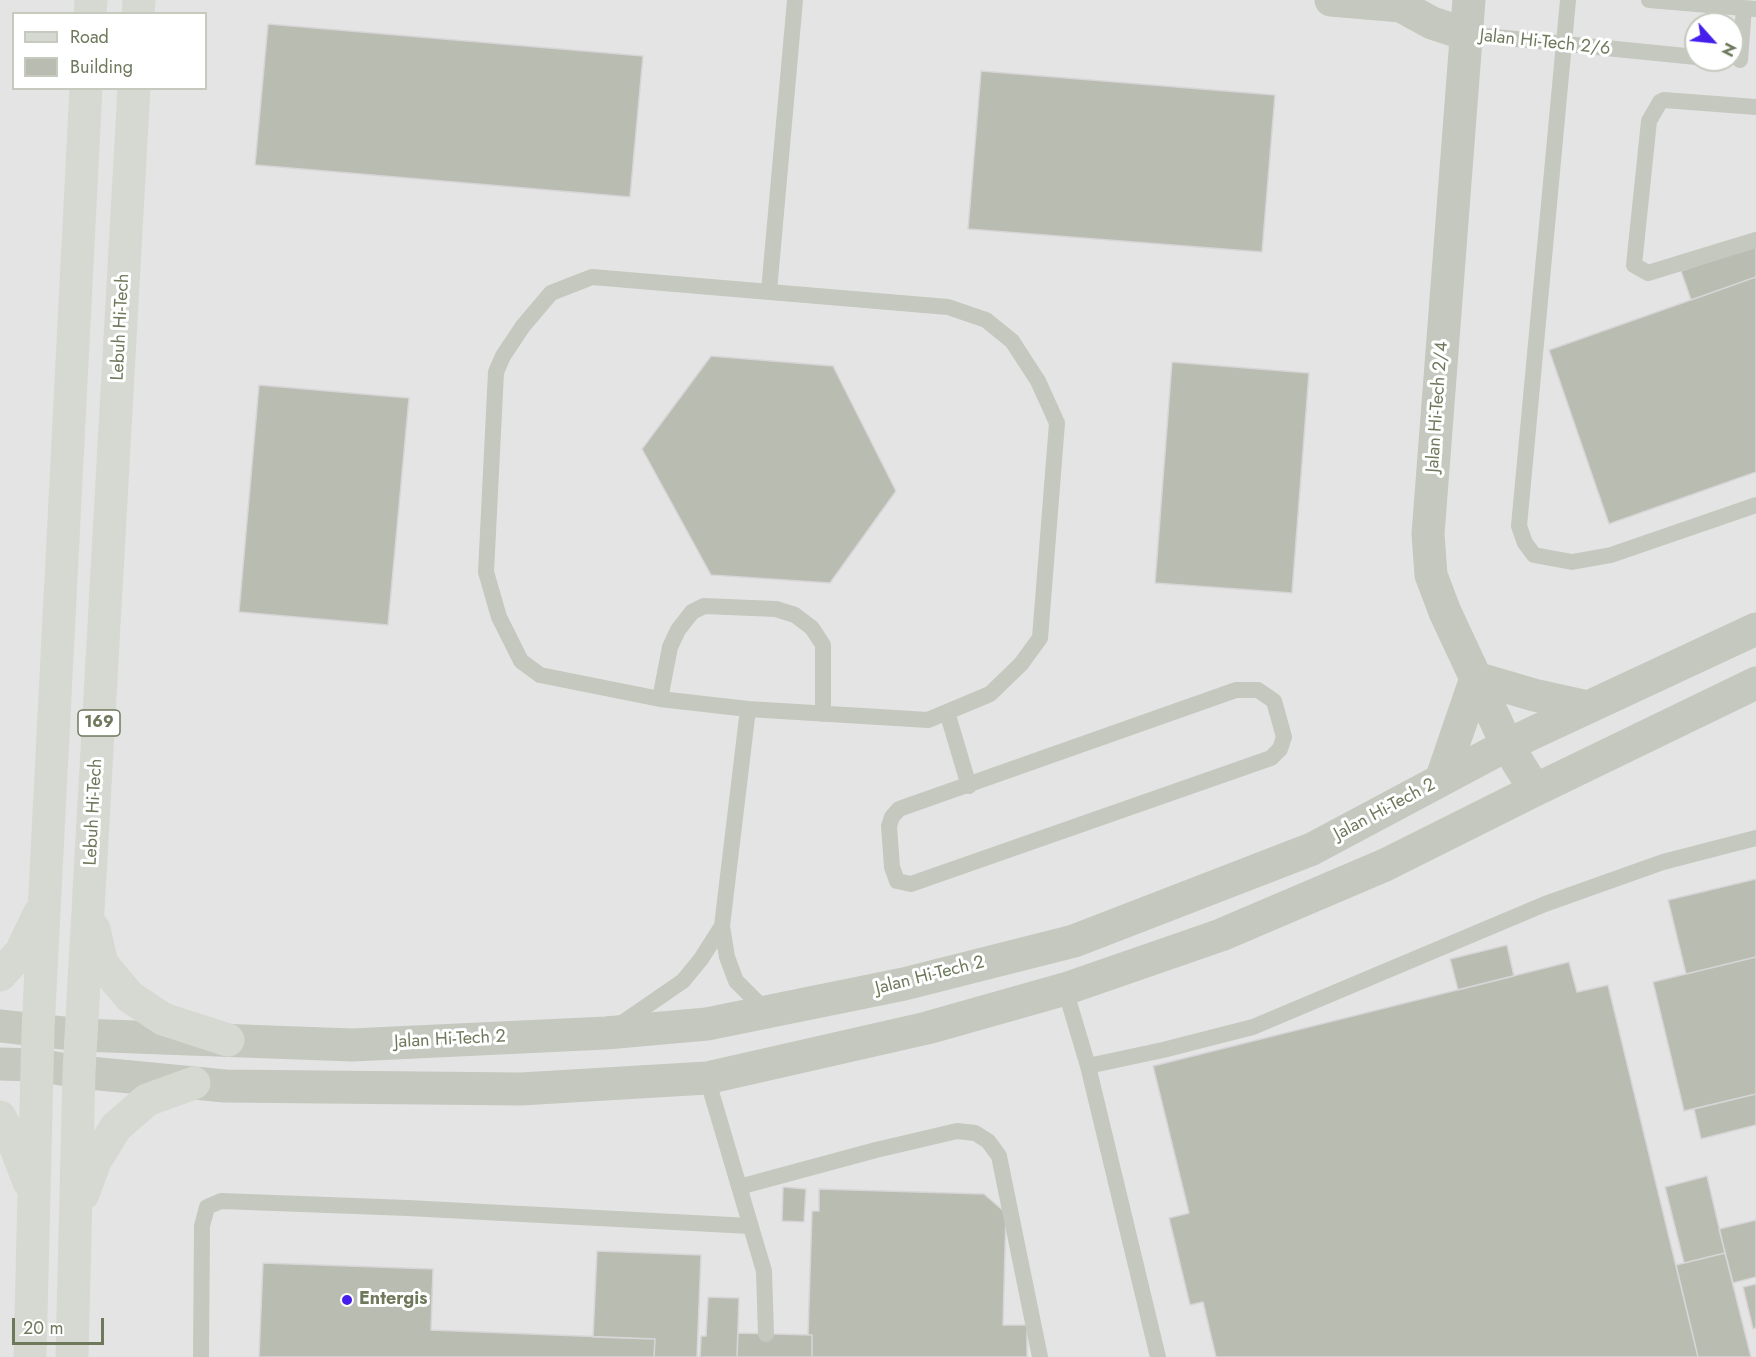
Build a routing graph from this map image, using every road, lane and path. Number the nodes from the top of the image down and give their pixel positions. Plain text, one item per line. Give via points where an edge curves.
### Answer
1 (795, 0) edge
2 (1331, 0) edge
3 (1469, 0) edge
4 (1568, 0) edge
5 (1649, 0) edge
6 (1408, 3) edge
7 (1750, 9) edge
8 (1466, 34) junction
9 (1562, 45) junction
10 (1744, 53) edge
11 (1684, 56) edge
12 (86, 90) edge
13 (134, 90) edge
14 (1756, 107) edge
15 (1756, 240) edge
16 (769, 291) junction
17 (1756, 505) edge
18 (1756, 630) edge
19 (1476, 678) junction
20 (1756, 683) edge
21 (660, 699) junction
22 (1588, 707) junction
23 (748, 709) junction
24 (947, 712) junction
25 (823, 714) junction
26 (1507, 745) junction
27 (1441, 780) junction
28 (969, 786) junction
29 (1535, 790) junction
30 (1756, 838) edge
31 (45, 902) junction
32 (88, 904) junction
33 (722, 926) junction
34 (0, 975) edge
35 (1065, 989) junction
36 (767, 1012) junction
37 (0, 1026) edge
38 (38, 1029) junction
39 (606, 1033) junction
40 (81, 1035) junction
41 (228, 1040) junction
42 (0, 1064) edge
43 (37, 1065) junction
44 (1088, 1066) junction
45 (79, 1072) junction
46 (707, 1078) junction
47 (194, 1083) junction
48 (0, 1117) edge
49 (739, 1187) junction
50 (33, 1194) junction
51 (74, 1220) junction
52 (750, 1226) junction
53 (766, 1334) dead end
54 (30, 1357) edge
55 (72, 1357) edge
56 (201, 1357) edge
57 (1041, 1357) edge
58 (1158, 1357) edge

1 - 16 lane
2 - 6 street, Jalan Hi-Tech 2/6
3 - 8 street, Jalan Hi-Tech 2/4
4 - 9 lane
5 - 7 lane
6 - 8 street, Jalan Hi-Tech 2/6 via 1432,23
7 - 10 lane
8 - 9 lane, Jalan Hi-Tech 2/6
8 - 19 street, Jalan Hi-Tech 2/4 via 1428,534 1431,575
9 - 11 lane, Jalan Hi-Tech 2/6
9 - 17 lane via 1519,526 1525,543 1534,555 1572,562 1611,555
12 - 31 main road, 169
13 - 32 main road, Lebuh Hi-Tech / 169
14 - 15 lane via 1660,102 1649,121 1634,265 1648,273
16 - 21 lane via 592,277 551,293 523,326 496,372 486,572 499,617 521,661 540,675
16 - 24 lane via 948,307 986,320 1012,341 1038,381 1057,423 1040,638 1021,664 990,694
18 - 22 street, Jalan Hi-Tech 2
19 - 22 street
19 - 26 street, Jalan Hi-Tech 2/4
19 - 27 street
20 - 29 street
21 - 23 lane
21 - 25 lane via 670,647 692,612 704,606 776,609 795,615 812,628 823,645
22 - 26 street, Jalan Hi-Tech 2
23 - 25 lane
23 - 33 lane
24 - 25 lane via 928,720
24 - 28 lane
26 - 27 street, Jalan Hi-Tech 2
26 - 29 street, Jalan Hi-Tech 2/4
27 - 36 street, Jalan Hi-Tech 2 via 1312,849 1074,941 904,984
28 - 28 lane via 1236,690 1258,690 1274,701 1284,737 1271,758 912,884 897,881 889,826 898,809
29 - 35 street via 1385,865 1221,936
30 - 44 lane via 1663,862 1545,904 1253,1027
31 - 34 main road via 21,952
31 - 38 main road, 169
32 - 40 main road, Lebuh Hi-Tech / 169
32 - 41 main road via 102,964 130,997 163,1019
33 - 36 lane via 736,981
33 - 39 lane via 683,981
35 - 44 lane
35 - 46 street via 927,1028
36 - 39 street, Jalan Hi-Tech 2 via 707,1024
37 - 38 street, Jalan Hi-Tech 2
38 - 40 street, Jalan Hi-Tech 2
38 - 43 main road, 169
39 - 41 street, Jalan Hi-Tech 2 via 352,1045
40 - 41 street, Jalan Hi-Tech 2
40 - 45 main road, Lebuh Hi-Tech / 169
42 - 43 street
43 - 45 street
43 - 50 main road, 169
44 - 58 lane
45 - 47 street
45 - 51 main road, Lebuh Hi-Tech / 169
46 - 47 street via 521,1089
46 - 49 lane
47 - 51 main road via 147,1100 116,1126 95,1161
48 - 50 main road
49 - 52 lane
49 - 57 lane via 957,1131 975,1133 999,1156
50 - 54 main road, 169
51 - 55 main road, Lebuh Hi-Tech / 169
52 - 53 lane via 764,1271
52 - 56 lane via 221,1202 207,1207 202,1226

